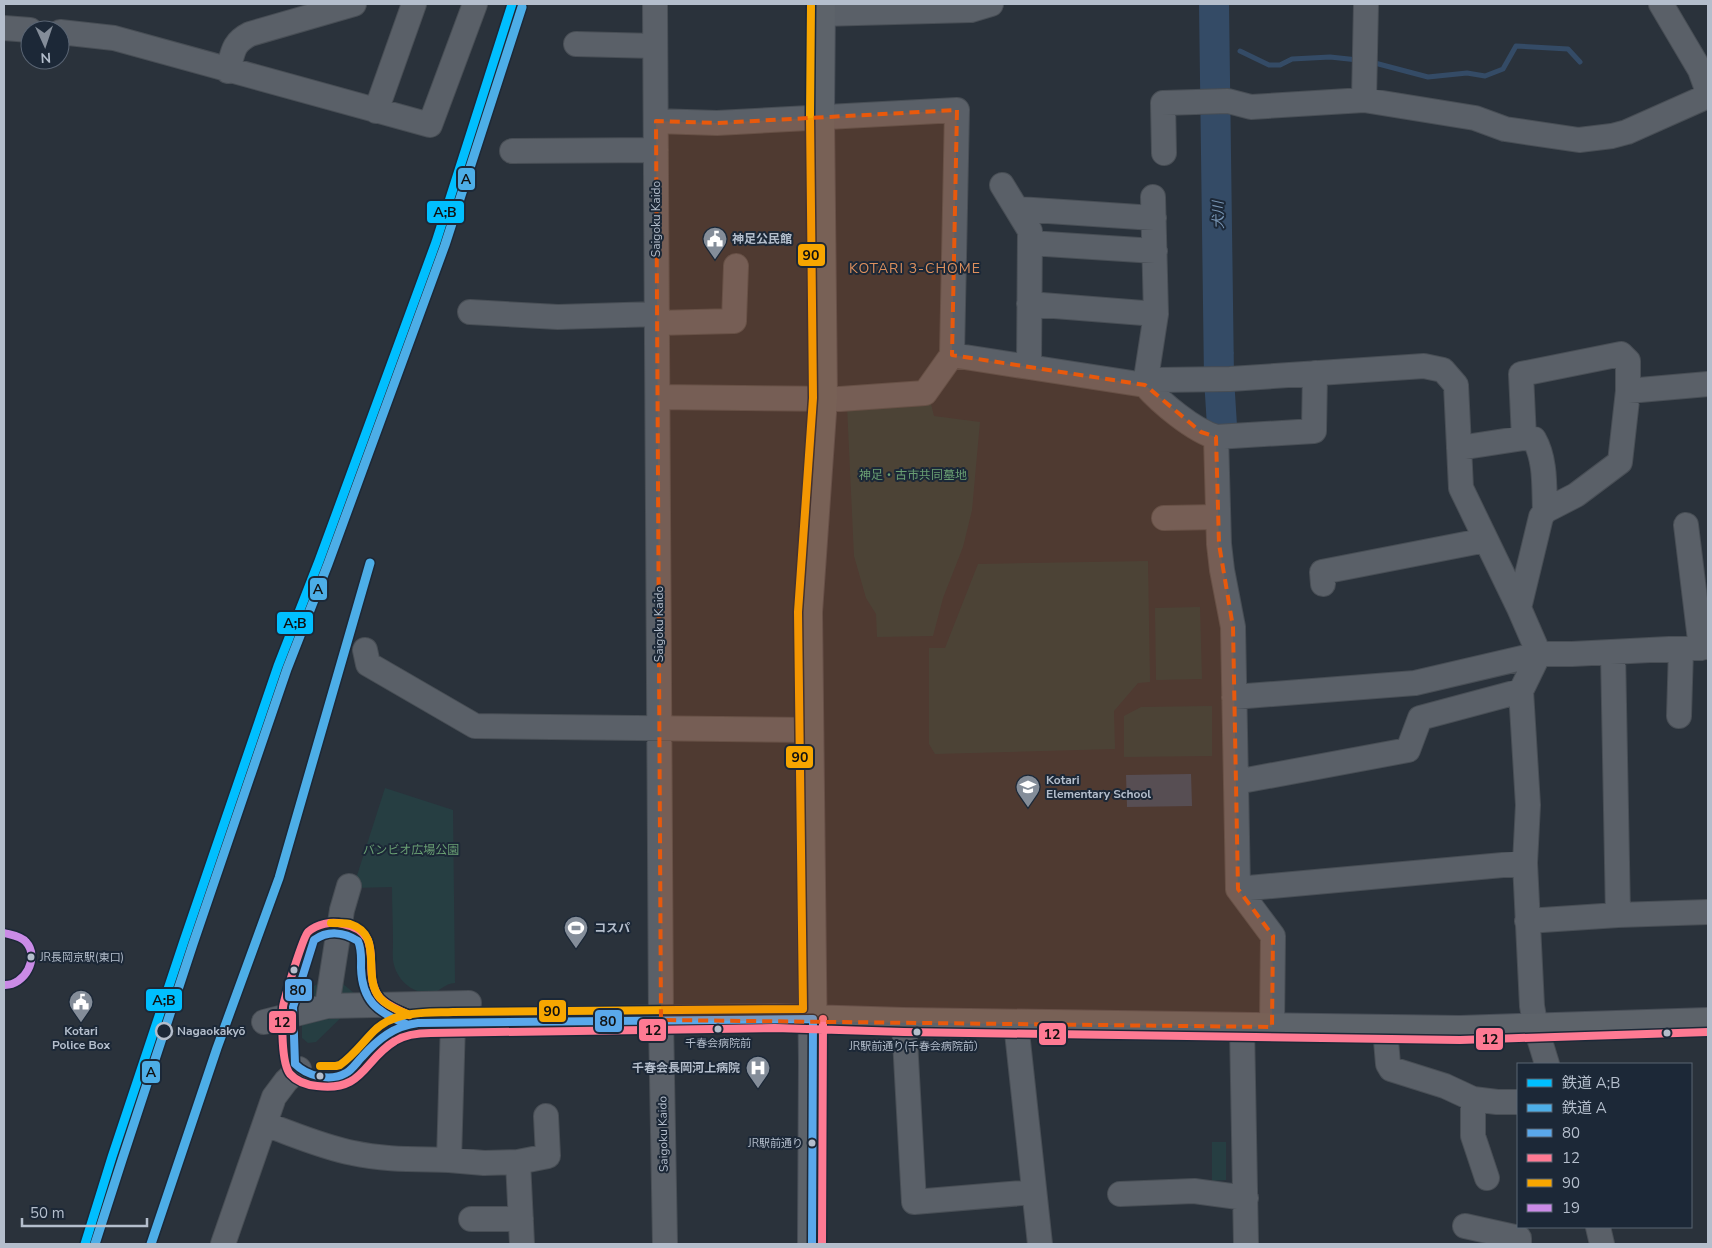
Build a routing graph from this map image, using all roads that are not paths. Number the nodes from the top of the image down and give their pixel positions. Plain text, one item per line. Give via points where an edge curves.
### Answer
1 (354, 4) edge
2 (414, 4) edge
3 (475, 4) edge
4 (655, 4) edge
5 (991, 4) edge
6 (1366, 4) edge
7 (1661, 4) edge
8 (923, 8) edge
9 (820, 9) edge
10 (4, 28) edge
11 (20, 29) edge
12 (70, 33) edge
13 (576, 44) dead end
14 (656, 46) junction
15 (228, 71) junction
16 (1708, 94) edge
17 (1364, 100) junction
18 (376, 111) junction
19 (820, 116) junction
20 (656, 121) junction
21 (512, 150) dead end
22 (656, 150) junction
23 (1164, 153) dead end
24 (1002, 185) dead end
25 (1018, 209) junction
26 (1030, 243) junction
27 (1155, 251) junction
28 (736, 266) dead end
29 (1029, 304) junction
30 (470, 312) dead end
31 (1156, 314) junction
32 (657, 319) junction
33 (952, 355) junction
34 (1029, 366) junction
35 (1314, 373) junction
36 (1708, 384) edge
37 (1145, 385) junction
38 (1628, 391) junction
39 (658, 396) junction
40 (823, 398) junction
41 (1216, 437) junction
42 (1524, 438) junction
43 (1459, 448) junction
44 (1545, 511) junction
45 (1218, 517) junction
46 (1164, 518) dead end
47 (1686, 525) dead end
48 (1486, 540) junction
49 (1323, 584) dead end
50 (1519, 608) junction
51 (1697, 648) edge
52 (364, 650) dead end
53 (1613, 652) junction
54 (1539, 654) junction
55 (1521, 691) junction
56 (1234, 697) junction
57 (1679, 716) dead end
58 (659, 728) junction
59 (808, 730) junction
60 (1236, 782) junction
61 (1525, 863) junction
62 (349, 886) dead end
63 (1238, 889) junction
64 (1708, 912) edge
65 (1618, 915) junction
66 (1527, 921) junction
67 (327, 1006) junction
68 (461, 1012) junction
69 (812, 1019) junction
70 (661, 1020) junction
71 (264, 1022) dead end
72 (904, 1022) junction
73 (1708, 1022) edge
74 (1016, 1023) junction
75 (406, 1024) dead end
76 (1242, 1027) junction
77 (1272, 1028) junction
78 (1536, 1028) junction
79 (1385, 1029) junction
80 (1547, 1063) edge
81 (299, 1069) dead end
82 (1473, 1099) junction
83 (1517, 1102) edge
84 (546, 1116) dead end
85 (265, 1124) junction
86 (449, 1160) junction
87 (518, 1162) junction
88 (1487, 1178) dead end
89 (1034, 1192) junction
90 (1120, 1194) dead end
91 (1246, 1198) junction
92 (471, 1219) dead end
93 (521, 1219) junction
94 (1465, 1226) dead end
95 (1598, 1228) edge
96 (223, 1244) edge
97 (522, 1244) edge
98 (665, 1244) edge
99 (812, 1244) edge
100 (1040, 1244) edge
101 (1246, 1244) edge
102 (1519, 1244) edge
103 (1602, 1244) edge

1 - 15 street via 241,38
2 - 18 street
3 - 18 street via 430,125
4 - 14 street, Saigoku Kaido
5 - 8 street via 971,10
6 - 17 street
7 - 16 street via 1700,70
8 - 9 street
9 - 19 main road
10 - 11 street
12 - 15 street via 114,38
13 - 14 street
14 - 20 street, Saigoku Kaido
15 - 18 street
16 - 17 street via 1627,132 1580,140 1505,129 1475,118
17 - 23 street via 1251,107 1216,102 1163,103
19 - 20 street via 717,123
19 - 33 street via 957,110
19 - 40 main road
20 - 22 street, Saigoku Kaido
21 - 22 street
22 - 32 street, Saigoku Kaido
24 - 25 street
25 - 26 street via 1030,231
25 - 27 street via 1153,207
26 - 27 street
26 - 29 street
27 - 31 street
28 - 32 street via 734,321
29 - 31 street
29 - 34 street
30 - 32 street
31 - 37 street
32 - 39 street, Saigoku Kaido
33 - 34 street
33 - 40 street via 925,393
34 - 37 street
35 - 37 street via 1157,380
35 - 41 street via 1314,431
35 - 43 street via 1424,366 1443,370 1456,385
36 - 38 street
37 - 41 street via 1201,432
38 - 42 street via 1628,361 1621,354 1521,374
38 - 44 street via 1620,462 1576,495
39 - 40 street
39 - 58 street, Saigoku Kaido
40 - 59 main road via 808,612
41 - 45 street
42 - 43 street
42 - 44 street via 1534,439 1539,448
43 - 48 street via 1461,488
44 - 50 street
45 - 46 street
45 - 56 street via 1222,570 1233,627
47 - 51 street
48 - 49 street via 1322,572
48 - 50 street
50 - 54 street
51 - 53 street
51 - 57 street
52 - 58 street via 368,664 475,726
53 - 54 street
53 - 65 street
54 - 55 street
54 - 56 street via 1415,683
55 - 60 street via 1420,718 1408,750
55 - 61 street via 1528,805
56 - 60 street
58 - 59 street
58 - 70 street, Saigoku Kaido
59 - 69 main road
60 - 63 street
61 - 63 street
61 - 66 street
62 - 67 street via 342,910
63 - 77 street via 1273,936
64 - 65 street
65 - 66 street
66 - 78 street
67 - 68 street
67 - 71 street
68 - 70 main road
68 - 75 main road
68 - 86 street
69 - 70 main road
69 - 72 main road
69 - 99 main road
70 - 98 street, Saigoku Kaido
72 - 74 main road
72 - 89 street via 914,1202
73 - 78 main road
74 - 76 main road
74 - 89 street
76 - 77 main road
76 - 91 street
77 - 79 main road
78 - 79 main road
78 - 80 street
79 - 82 street via 1391,1069 1445,1086
81 - 85 street via 274,1097
82 - 83 street
82 - 88 street via 1472,1136
84 - 87 street via 548,1156
85 - 86 street via 353,1154
85 - 96 street
86 - 87 street
87 - 93 street
89 - 100 street
90 - 91 street via 1194,1191
91 - 101 street
92 - 93 street
93 - 97 street
94 - 102 street via 1519,1238
95 - 103 street

